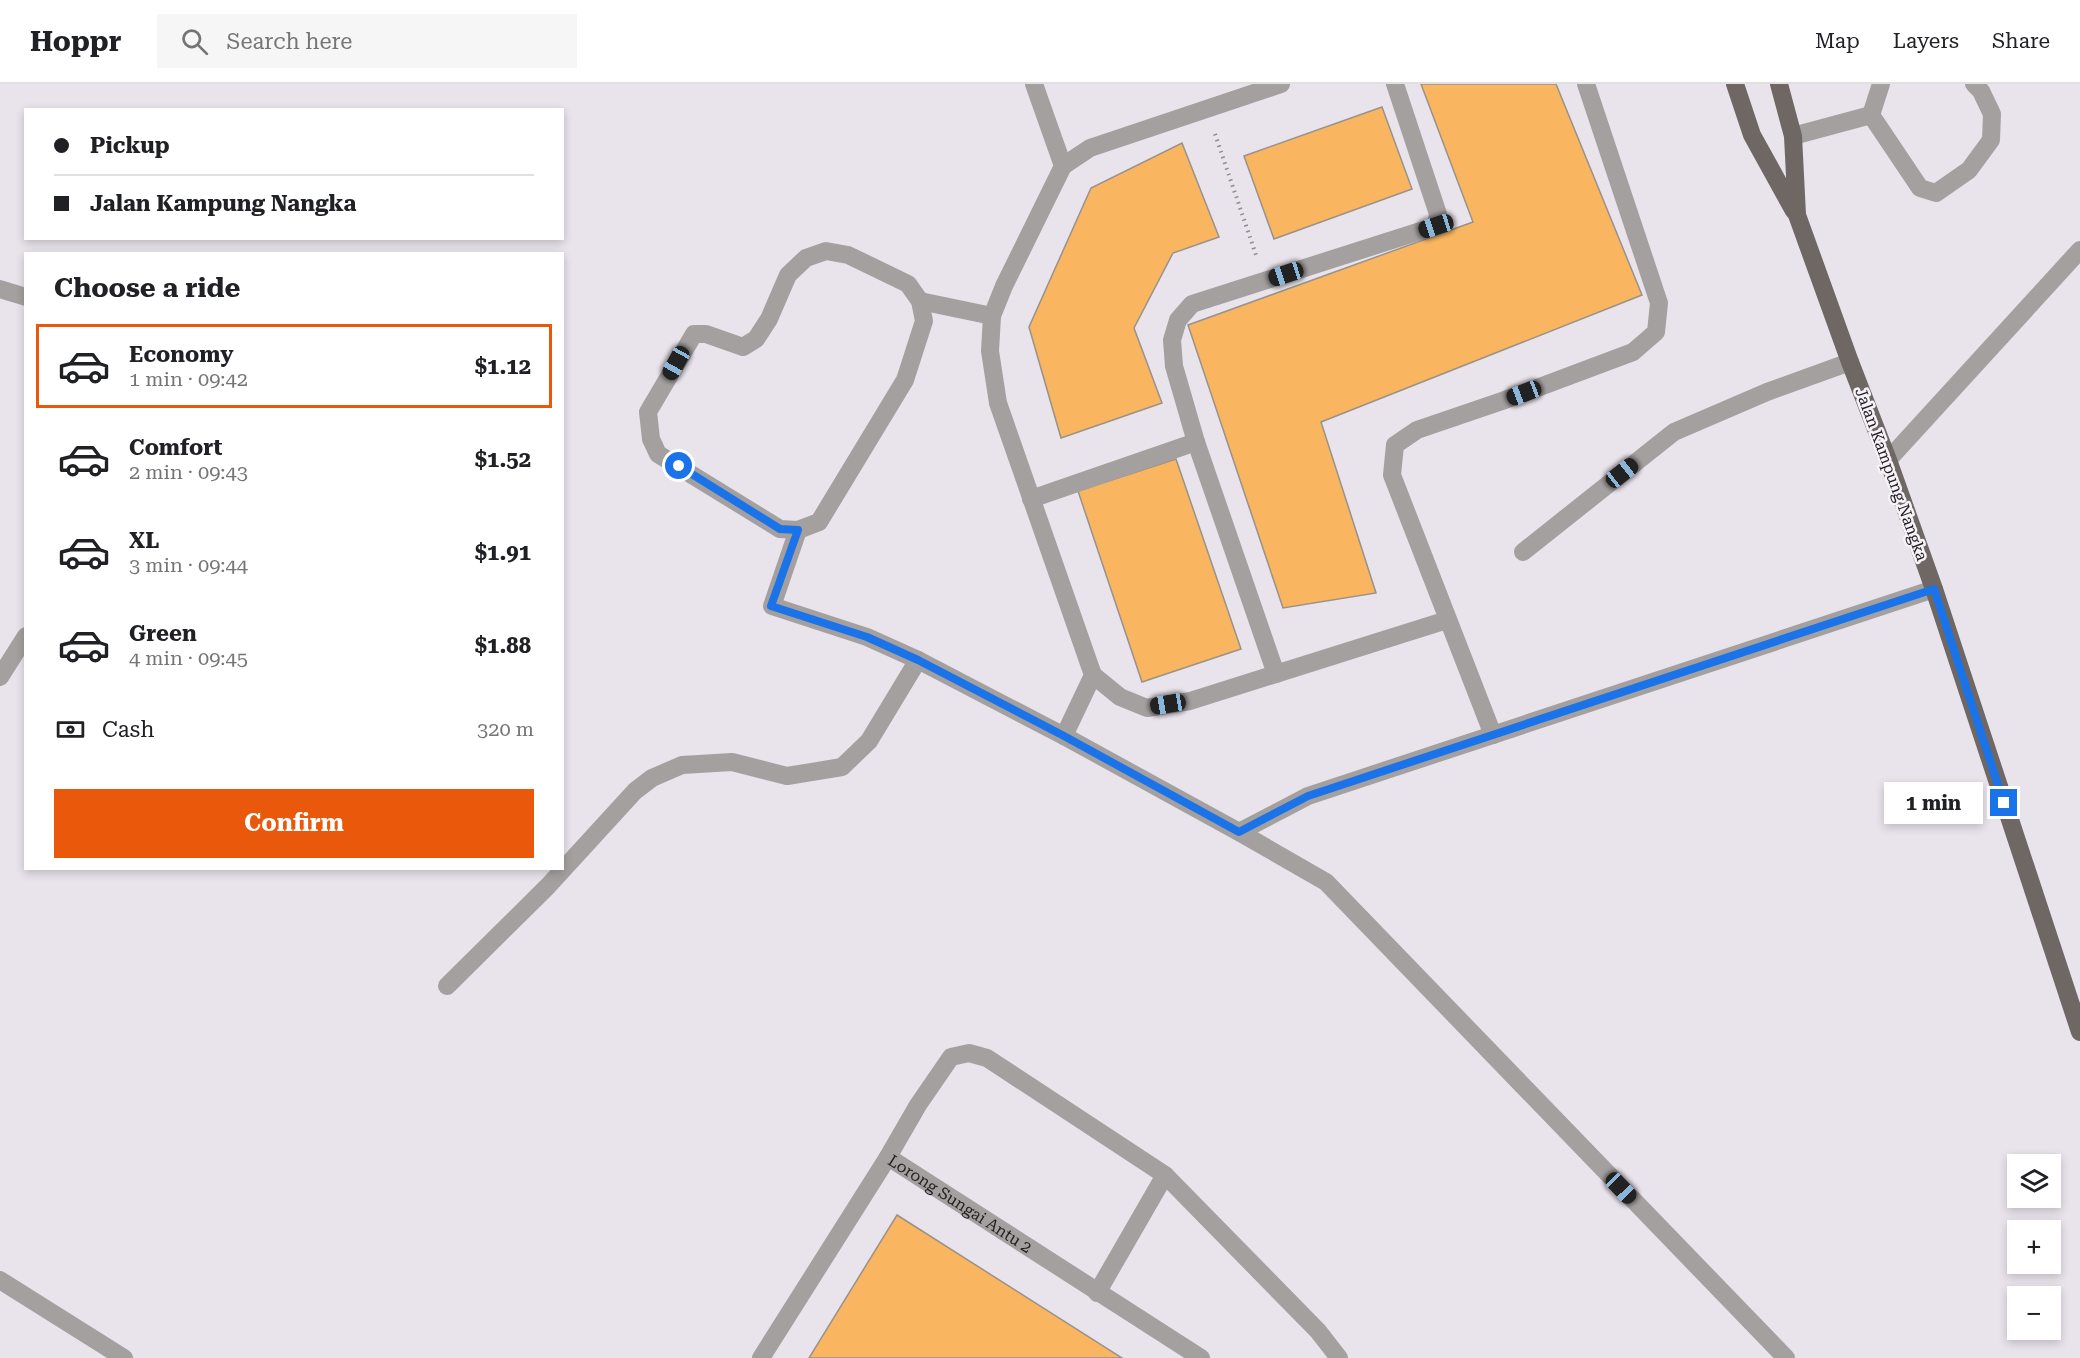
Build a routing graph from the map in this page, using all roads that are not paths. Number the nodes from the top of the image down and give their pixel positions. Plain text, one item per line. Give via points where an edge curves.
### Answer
1 (1034, 84) edge
2 (1281, 84) edge
3 (1395, 84) edge
4 (1586, 84) edge
5 (1735, 84) edge
6 (1779, 84) edge
7 (1881, 84) edge
8 (1974, 84) edge
9 (1871, 115) junction
10 (1793, 136) junction
11 (1063, 166) junction
12 (1797, 215) junction
13 (2080, 250) edge
14 (0, 289) edge
15 (24, 296) edge
16 (920, 301) junction
17 (992, 316) junction
18 (1850, 362) junction
19 (1196, 442) junction
20 (1888, 460) junction
21 (1031, 499) junction
22 (798, 530) junction
23 (1523, 552) dead end
24 (1934, 589) junction
25 (1447, 620) junction
26 (24, 639) edge
27 (918, 660) junction
28 (1276, 674) junction
29 (1093, 675) junction
30 (0, 677) edge
31 (1492, 735) junction
32 (1064, 736) junction
33 (1239, 832) junction
34 (564, 869) edge
35 (563, 870) edge
36 (447, 986) dead end
37 (2080, 1032) edge
38 (888, 1157) junction
39 (1165, 1175) junction
40 (0, 1280) edge
41 (1097, 1293) junction
42 (124, 1358) edge
43 (761, 1358) edge
44 (1201, 1358) edge
45 (1339, 1358) edge
46 (1786, 1358) edge

1 - 11 street
2 - 11 street via 1090,148
3 - 19 street via 1438,214 1436,226 1192,304 1178,320 1172,340 1174,366
4 - 25 street via 1659,303 1656,332 1633,352 1417,430 1395,445 1392,475
5 - 12 main road via 1752,135
6 - 10 main road, Jalan Kampung Nangka
7 - 9 street
8 - 9 street via 1992,114 1991,140 1969,170 1936,193 1920,188
9 - 10 street
10 - 12 main road, Jalan Kampung Nangka
11 - 17 street
12 - 18 main road, Jalan Kampung Nangka
13 - 20 street
14 - 15 street
16 - 17 street
16 - 22 street via 924,321 905,380 819,522
16 - 22 street via 908,284 848,255 826,251 806,258 788,275 756,339 743,347 706,334 694,334 648,412 651,439 658,454 780,529
17 - 21 street via 990,351 998,403
18 - 20 main road, Jalan Kampung Nangka
18 - 23 street via 1674,432
19 - 21 street
19 - 28 street
20 - 24 main road, Jalan Kampung Nangka
21 - 29 street
22 - 27 street via 771,606 867,637
24 - 31 street
24 - 37 main road, Jalan Kampung Nangka
25 - 28 street
25 - 31 street
26 - 30 street
27 - 32 street
27 - 34 street via 868,741 842,767 788,776 732,762 682,765 652,778 635,791
28 - 29 street via 1190,701 1147,708 1120,697
29 - 32 street
31 - 33 street via 1308,796
32 - 33 street
33 - 46 street via 1326,882
35 - 36 street
38 - 39 street via 951,1057 969,1053 987,1058
38 - 41 street, Lorong Sungai Antu 2
38 - 43 street, Lorong Sungai Antu 2
39 - 41 street
39 - 45 street via 1318,1331
40 - 42 street
41 - 44 street, Lorong Sungai Antu 2

